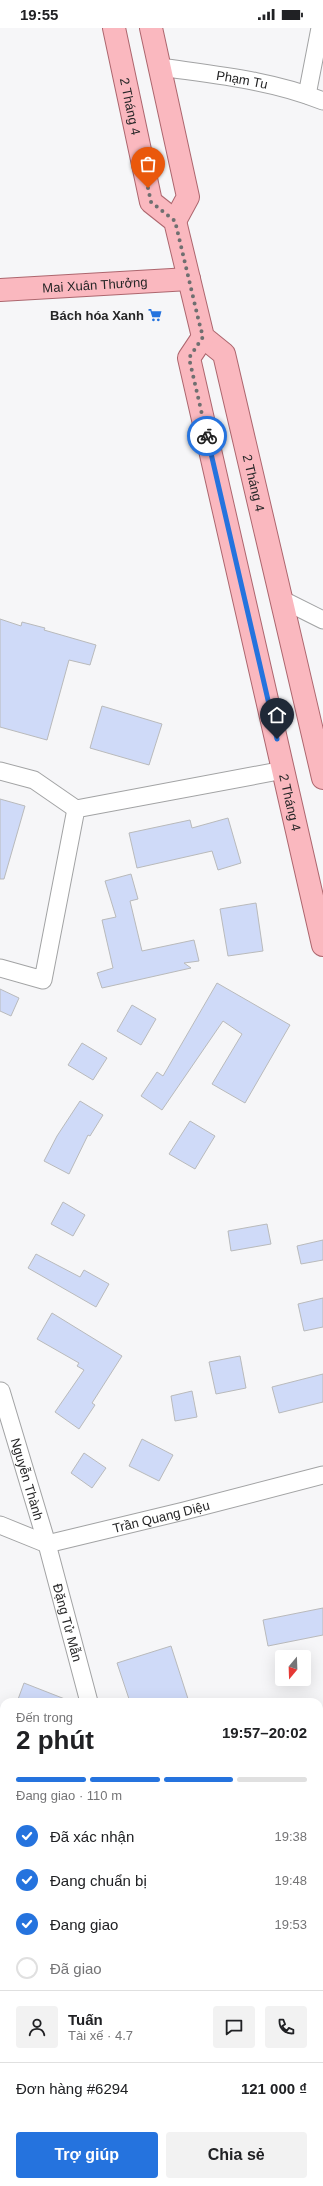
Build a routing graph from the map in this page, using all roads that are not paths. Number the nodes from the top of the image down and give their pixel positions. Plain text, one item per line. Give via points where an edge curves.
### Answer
1 (114, 28) edge
2 (151, 28) edge
3 (320, 28) edge
4 (160, 67) junction
5 (307, 95) junction
6 (323, 101) edge
7 (175, 221) junction
8 (189, 279) junction
9 (0, 290) edge
10 (203, 337) junction
11 (281, 599) junction
12 (323, 620) edge
13 (284, 770) junction
14 (0, 771) edge
15 (323, 778) edge
16 (76, 810) junction
17 (323, 945) edge
18 (0, 968) edge
19 (1, 1391) dead end
20 (323, 1475) edge
21 (0, 1525) edge
22 (47, 1544) junction
23 (88, 1698) edge

1 - 7 main road, 2 Tháng 4 via 151,202
2 - 4 main road
3 - 5 street
4 - 5 street, Phạm Tu via 257,82
4 - 7 main road via 188,197
5 - 6 street, Phạm Tu
7 - 8 main road
8 - 9 main road, Mai Xuân Thưởng
8 - 10 main road
10 - 11 main road, 2 Tháng 4 via 224,354
10 - 13 main road, 2 Tháng 4 via 189,358
11 - 12 street
11 - 15 main road, 2 Tháng 4
13 - 16 street
13 - 17 main road, 2 Tháng 4
14 - 16 street via 34,780
16 - 18 street via 43,980
19 - 22 street, Nguyễn Thành
20 - 22 street, Trần Quang Diệu
21 - 22 street
22 - 23 street, Đặng Tử Mẫn

